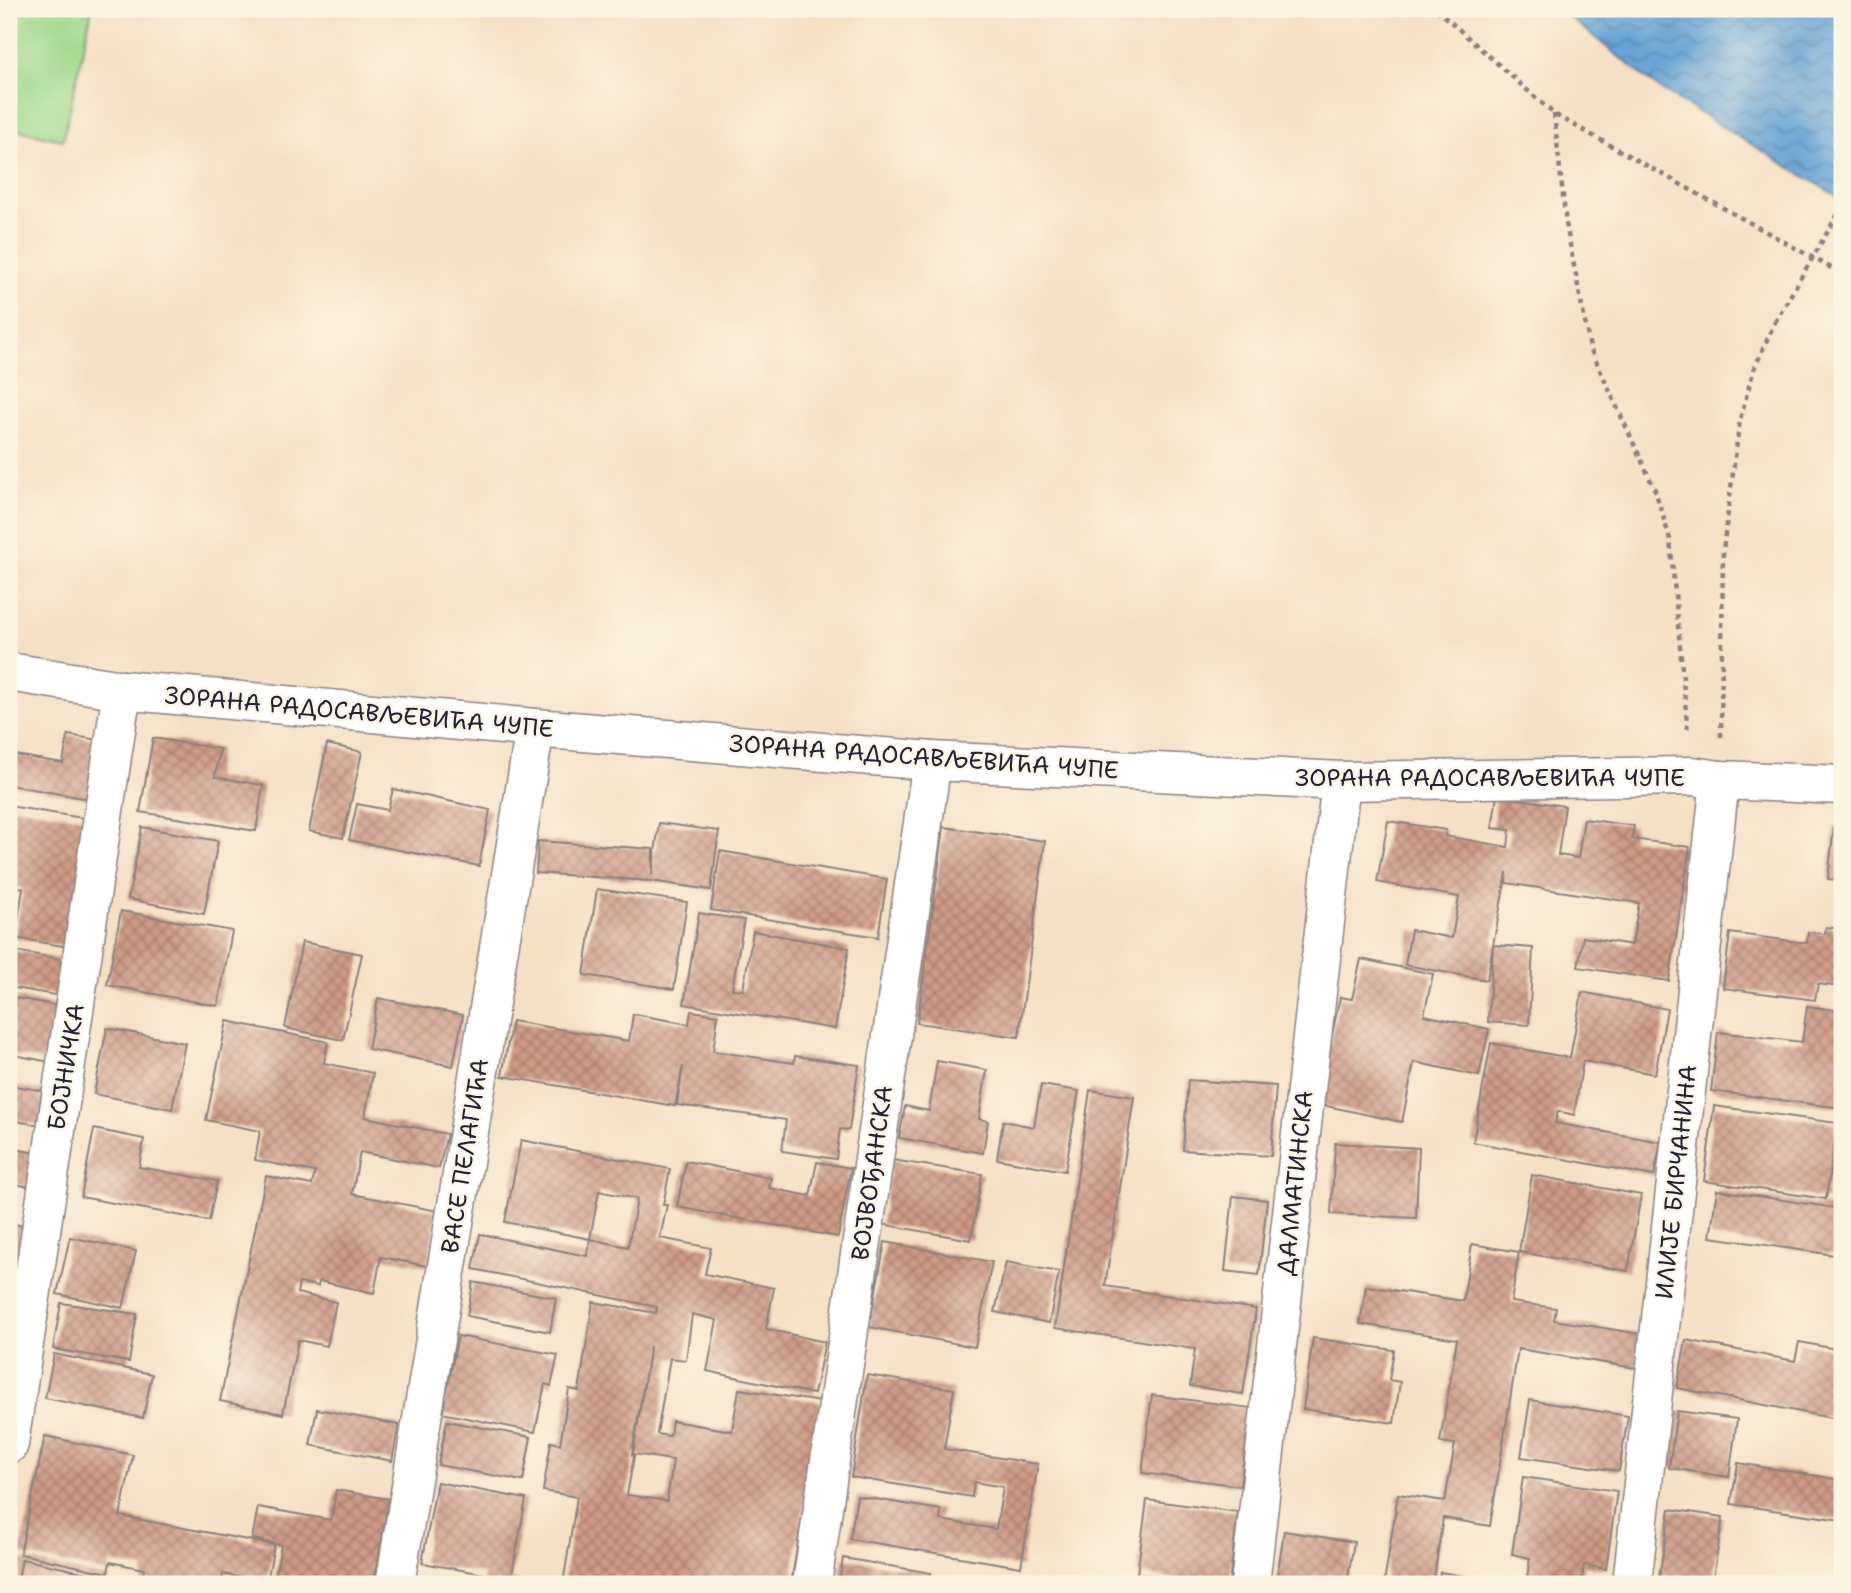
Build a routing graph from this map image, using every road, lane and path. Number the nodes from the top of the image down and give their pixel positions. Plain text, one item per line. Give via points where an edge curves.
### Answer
1 (1436, 9) edge
2 (1554, 114) junction
3 (1842, 207) edge
4 (1842, 274) edge
5 (9, 672) edge
6 (122, 690) junction
7 (536, 728) junction
8 (932, 761) junction
9 (1706, 778) junction
10 (1341, 781) junction
11 (1842, 785) edge
12 (9, 1444) edge
13 (395, 1584) edge
14 (812, 1584) edge
15 (1250, 1584) edge
16 (1632, 1584) edge

1 - 2 path
2 - 4 path
2 - 9 path via 1566,224 1590,348 1655,490 1670,539
3 - 9 path, bridge via 1775,322 1754,369 1740,419 1723,550
5 - 6 street, ЗОРАНА РАДОСАВЉЕВИЋА ЧУПЕ
6 - 7 street, ЗОРАНА РАДОСАВЉЕВИЋА ЧУПЕ
6 - 12 street, БОЈНИЧКА
7 - 8 street, ЗОРАНА РАДОСАВЉЕВИЋА ЧУПЕ
7 - 13 street, ВАСЕ ПЕЛАГИЋА
8 - 10 street, ЗОРАНА РАДОСАВЉЕВИЋА ЧУПЕ
8 - 14 street, ВОЈВОЂАНСКА
9 - 10 street, ЗОРАНА РАДОСАВЉЕВИЋА ЧУПЕ
9 - 11 street, ЗОРАНА РАДОСАВЉЕВИЋА ЧУПЕ
9 - 16 street, ИЛИЈЕ БИРЧАНИНА
10 - 15 street, ДАЛМАТИНСКА

